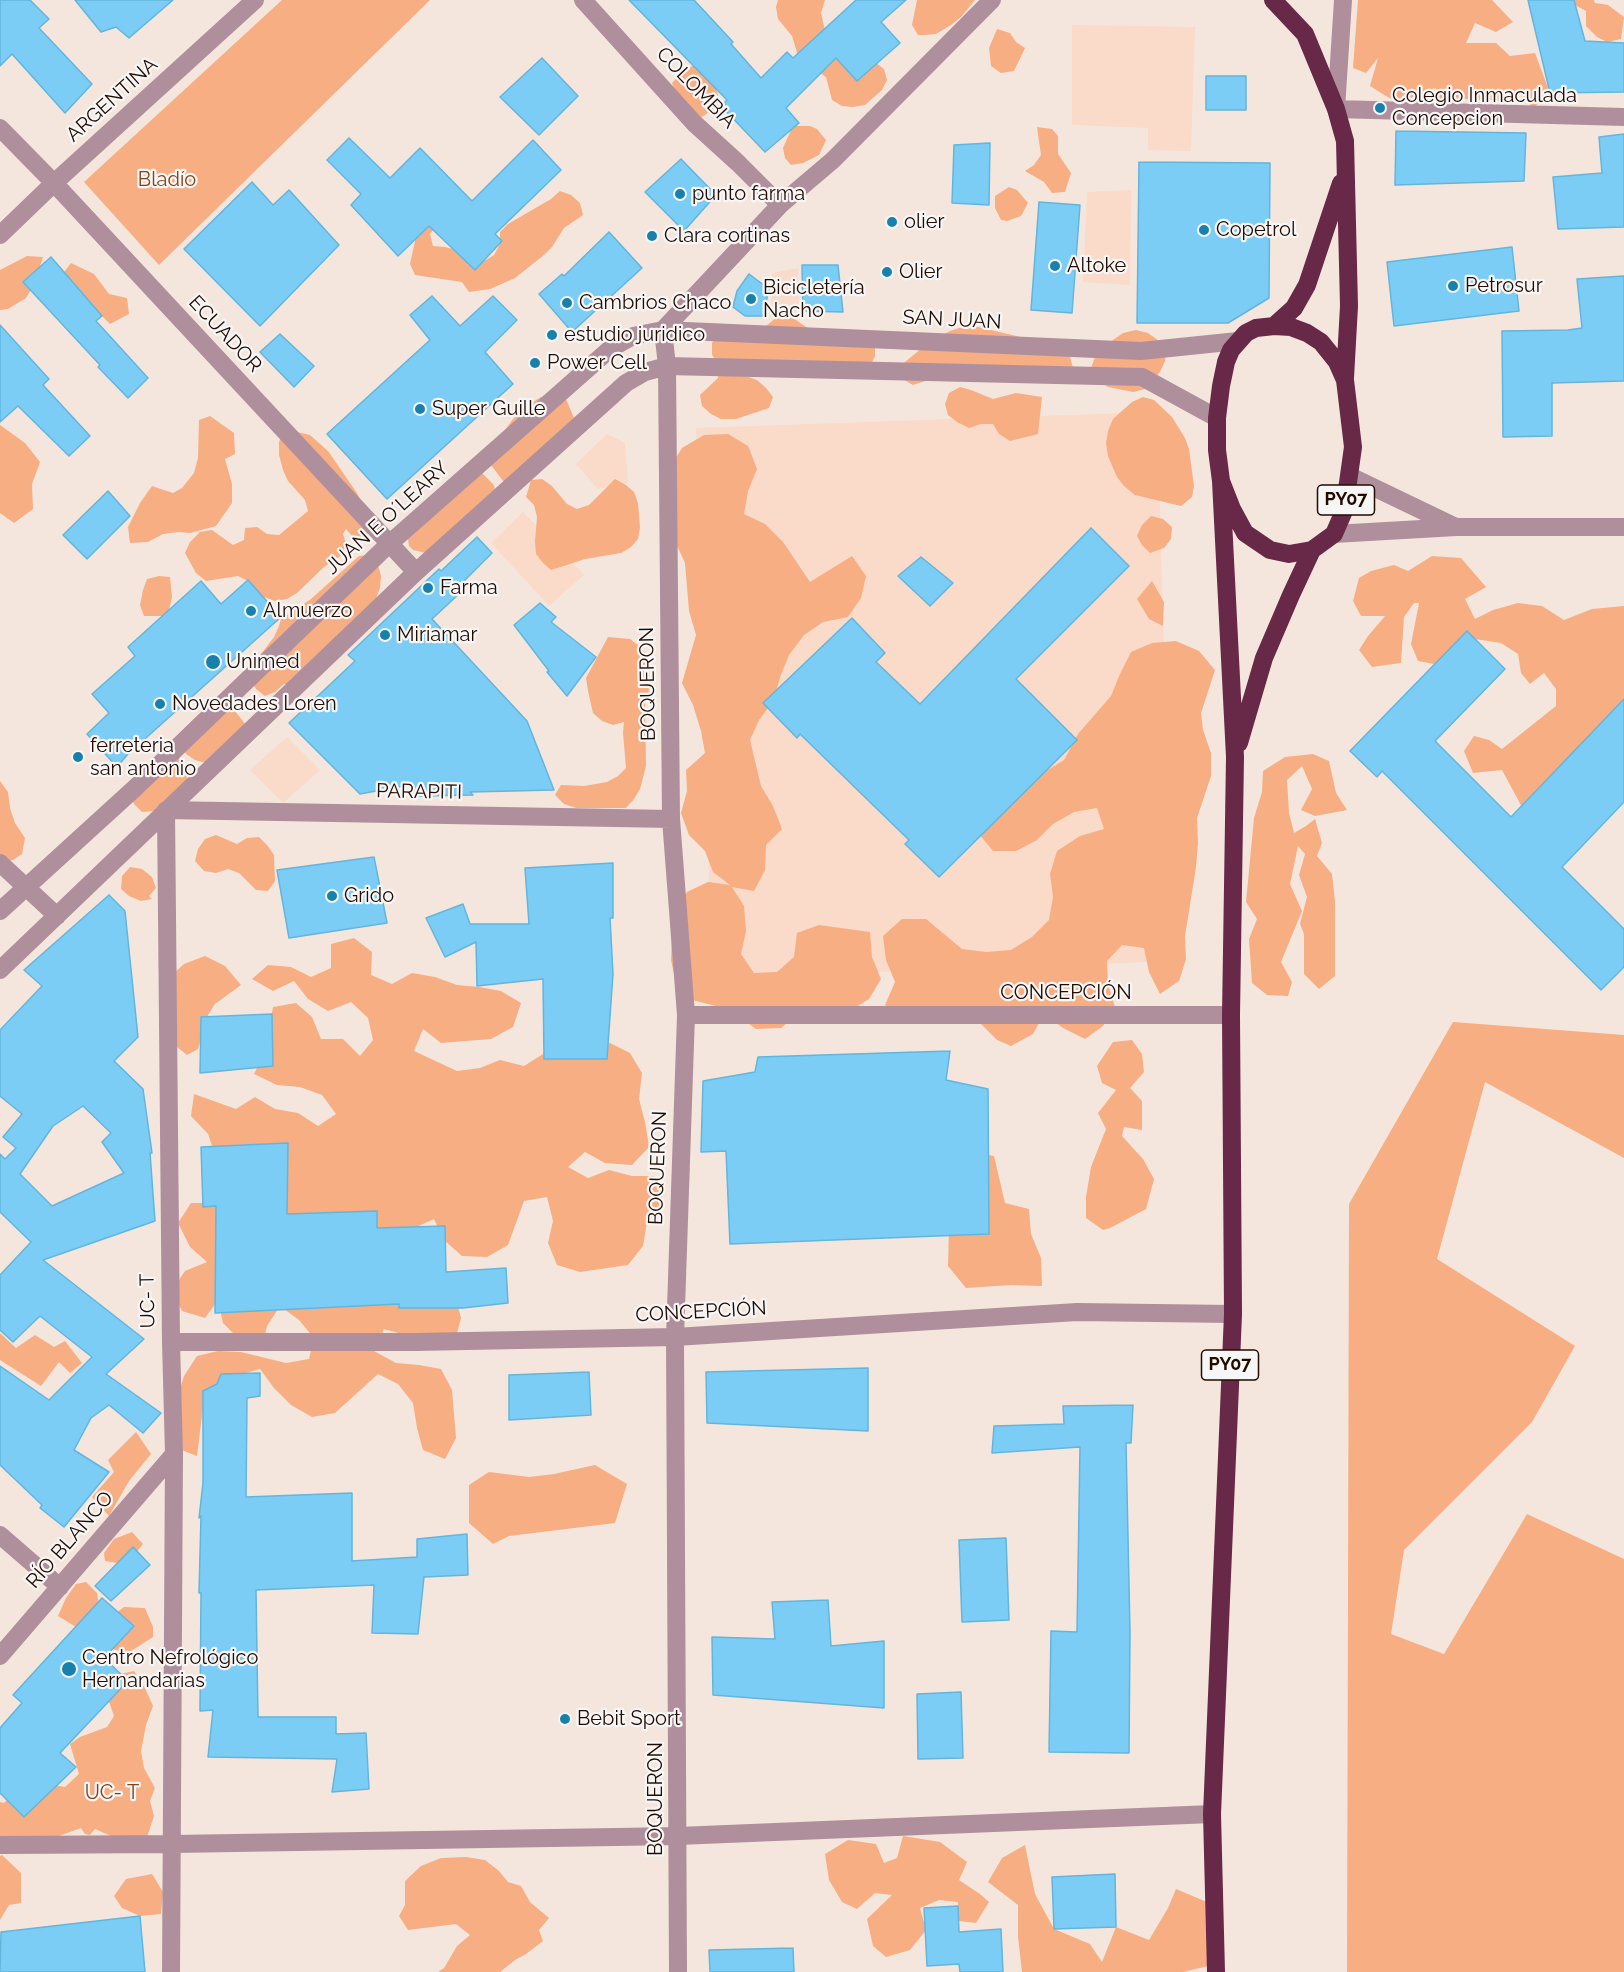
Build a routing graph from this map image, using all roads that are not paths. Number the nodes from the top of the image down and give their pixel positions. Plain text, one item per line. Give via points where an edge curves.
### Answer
1 (255, 0) edge
2 (583, 0) edge
3 (992, 0) edge
4 (1274, 0) edge
5 (1343, 0) edge
6 (1336, 109) junction
7 (1624, 117) edge
8 (0, 128) edge
9 (1346, 170) junction
10 (54, 183) junction
11 (780, 205) junction
12 (0, 235) edge
13 (1274, 326) junction
14 (663, 330) junction
15 (1238, 341) junction
16 (667, 366) junction
17 (1345, 380) junction
18 (1217, 418) junction
19 (1350, 476) junction
20 (1221, 481) junction
21 (1456, 527) junction
22 (1624, 527) edge
23 (1334, 534) junction
24 (389, 544) junction
25 (1312, 550) junction
26 (416, 572) junction
27 (1235, 757) junction
28 (166, 810) junction
29 (671, 819) junction
30 (0, 863) edge
31 (24, 887) junction
32 (0, 911) edge
33 (57, 916) junction
34 (0, 970) edge
35 (686, 1015) junction
36 (1232, 1015) junction
37 (1233, 1314) junction
38 (675, 1337) junction
39 (171, 1342) junction
40 (174, 1454) junction
41 (0, 1535) edge
42 (60, 1587) junction
43 (0, 1656) edge
44 (1212, 1814) junction
45 (678, 1836) junction
46 (172, 1844) junction
47 (0, 1845) edge
48 (171, 1972) edge
49 (678, 1972) edge
50 (1216, 1972) edge

1 - 10 street, ARGENTINA
2 - 11 street, COLOMBIA via 694,123
3 - 11 street via 833,160
4 - 6 highway, PY07 via 1305,34
5 - 6 street
6 - 7 street
6 - 9 highway, PY07 via 1345,141
8 - 10 street, ECUADOR
9 - 13 highway, PY07 via 1307,285 1294,308
9 - 17 highway, PY07 via 1349,306
10 - 12 street, ARGENTINA
10 - 24 street, ECUADOR
11 - 14 street
13 - 15 highway, PY07 via 1256,328
13 - 17 highway, PY07 via 1291,327 1320,342 1337,362
14 - 15 street, SAN JUAN via 1141,351
14 - 16 street, BOQUERON
14 - 24 street, JUAN E O´LEARY via 633,336 610,349
15 - 18 highway, PY07 via 1226,362
16 - 18 street via 1142,377
16 - 26 street via 626,383
16 - 29 street, BOQUERON
17 - 19 highway, PY07 via 1353,447
18 - 20 highway, PY07
19 - 21 street
19 - 23 highway, PY07 via 1344,512
20 - 25 highway, PY07 via 1245,533 1270,550 1289,554
20 - 27 highway, PY07
21 - 22 street
21 - 23 street
23 - 25 highway, PY07
24 - 26 street, ECUADOR
24 - 31 street, JUAN E O´LEARY via 135,788
25 - 27 highway, PY07 via 1264,658
26 - 28 street
27 - 36 highway, PY07
28 - 29 street, PARAPITI
28 - 33 street
28 - 39 street, UC- T
29 - 35 street, BOQUERON
30 - 31 street
31 - 32 street, JUAN E O´LEARY
31 - 33 street
33 - 34 street
35 - 36 street, CONCEPCIÓN
35 - 38 street, BOQUERON
36 - 37 highway, PY07
37 - 38 street, CONCEPCIÓN via 1077,1312
37 - 44 highway, PY07
38 - 39 street, CONCEPCIÓN
38 - 45 street, BOQUERON
39 - 40 street, UC- T
40 - 42 street, RÍO BLANCO
40 - 46 street, UC- T
41 - 42 street
42 - 43 street, RÍO BLANCO
44 - 45 street
44 - 50 highway, PY07
45 - 46 street
45 - 49 street, BOQUERON
46 - 47 street
46 - 48 street, UC- T

